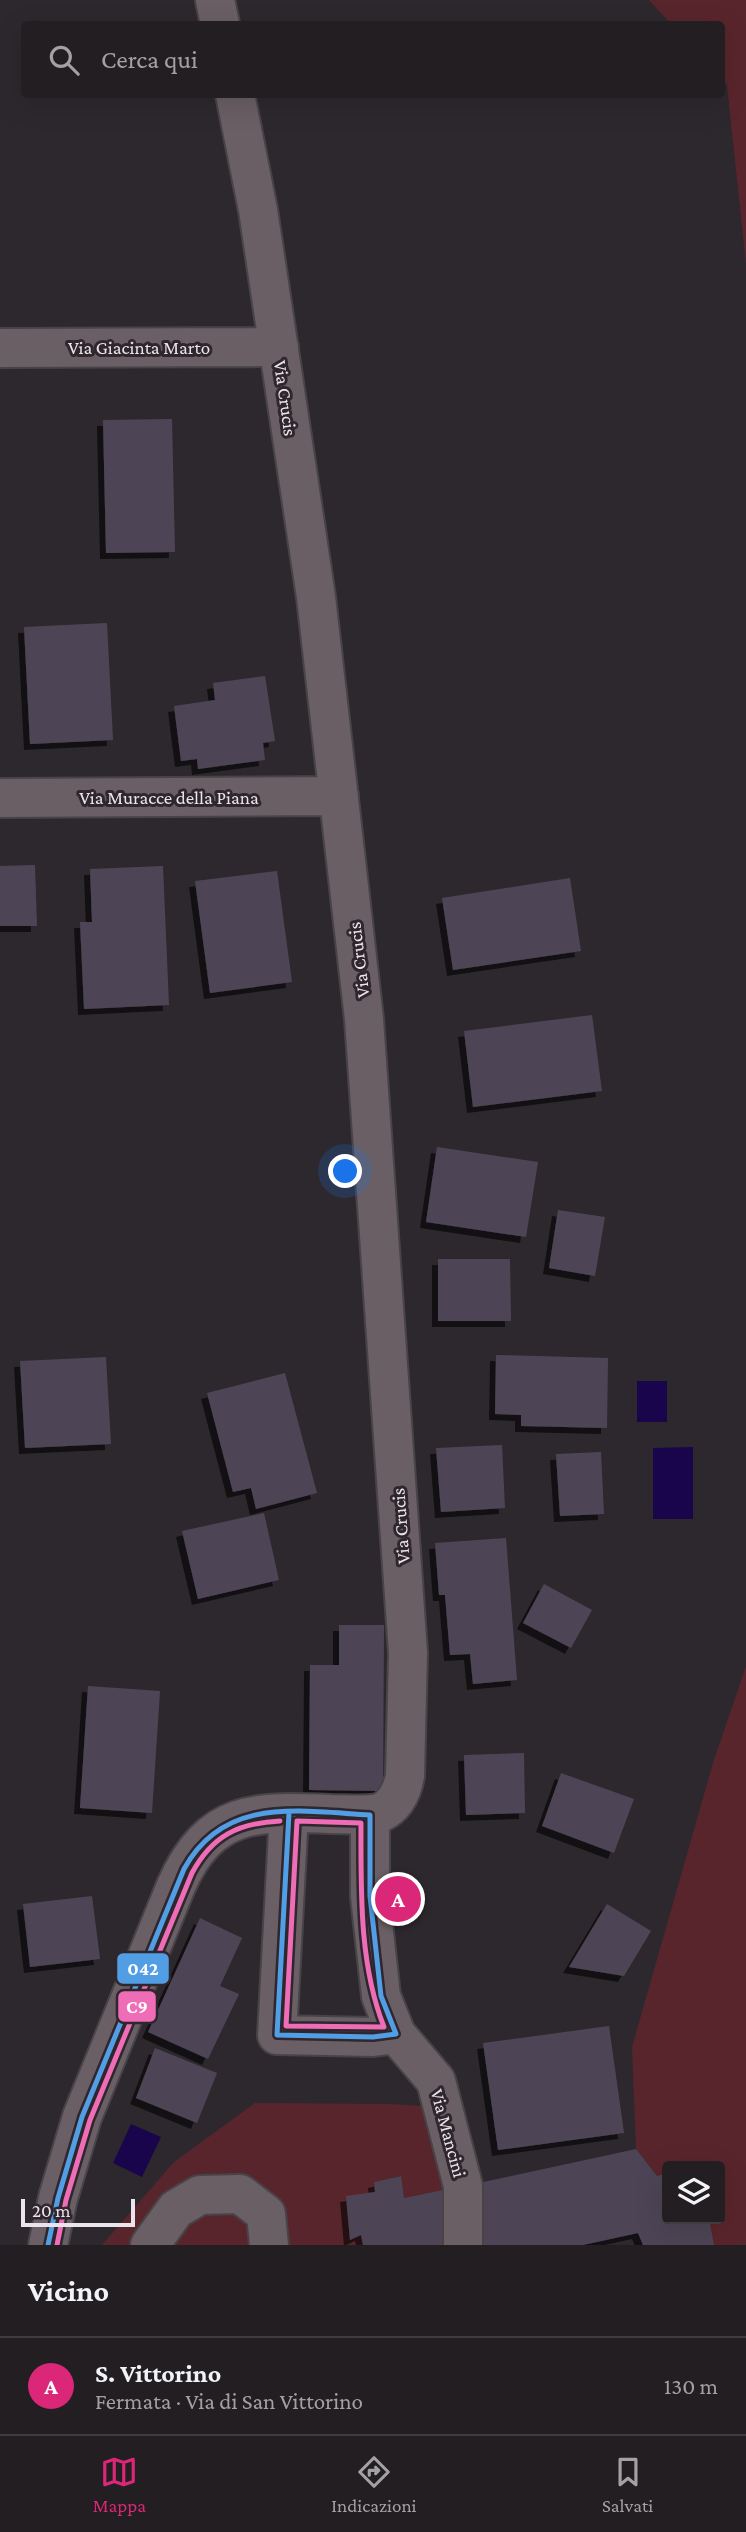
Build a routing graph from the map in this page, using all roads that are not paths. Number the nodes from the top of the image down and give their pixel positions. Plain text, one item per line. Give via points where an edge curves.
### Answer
1 (215, 0) edge
2 (219, 21) edge
3 (236, 98) edge
4 (279, 347) junction
5 (0, 348) edge
6 (339, 796) junction
7 (0, 798) edge
8 (289, 1813) junction
9 (370, 1815) junction
10 (396, 2034) junction
11 (48, 2245) edge
12 (150, 2245) edge
13 (269, 2245) edge
14 (463, 2245) edge

1 - 2 street
3 - 4 street, Via Crucis
4 - 5 street, Via Giacinta Marto
4 - 6 street, Via Crucis via 316,597
6 - 7 street, Via Muracce della Piana
6 - 9 street, Via Crucis via 364,1019 408,1653 403,1789 388,1809
8 - 9 street
8 - 10 street via 278,2035
8 - 11 street via 265,1813 218,1828 191,1856 82,2117
9 - 10 street, Via Mancini via 370,1896 381,1996
10 - 14 street, Via Mancini via 436,2081 463,2186
12 - 13 street via 176,2209 200,2196 240,2194 266,2214

